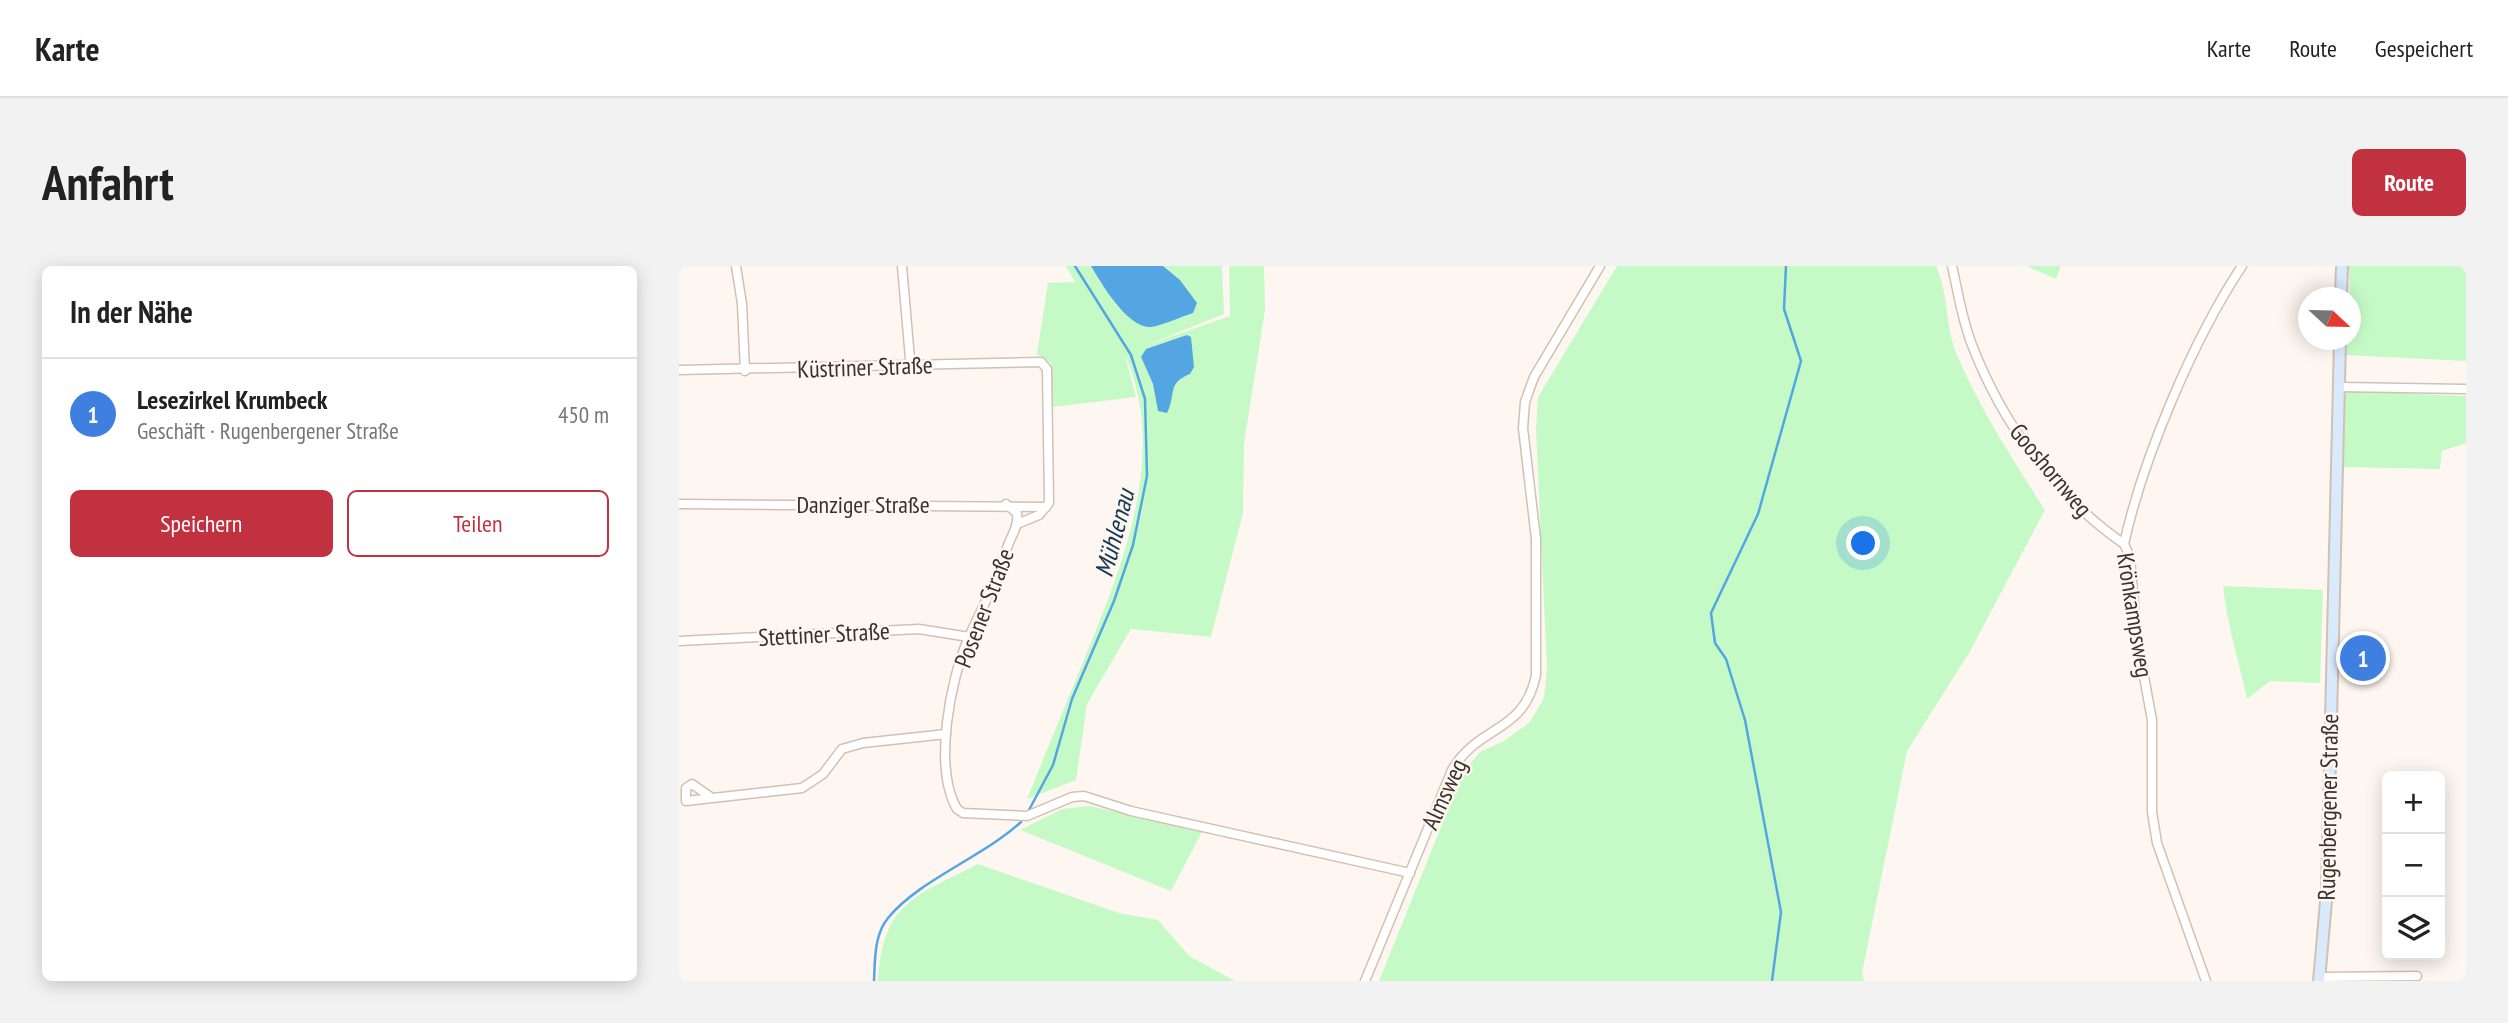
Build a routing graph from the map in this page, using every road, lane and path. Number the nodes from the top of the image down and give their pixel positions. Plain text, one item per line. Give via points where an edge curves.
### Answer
1 (736, 266) edge
2 (902, 266) edge
3 (1600, 266) edge
4 (1952, 266) edge
5 (2242, 266) edge
6 (2341, 266) edge
7 (2341, 287) edge
8 (2340, 350) edge
9 (910, 359) dead end
10 (679, 370) edge
11 (745, 371) junction
12 (2339, 387) junction
13 (2466, 389) edge
14 (679, 504) edge
15 (1006, 504) junction
16 (1047, 507) junction
17 (1017, 524) junction
18 (2124, 544) junction
19 (969, 637) junction
20 (679, 641) edge
21 (946, 734) junction
22 (712, 798) dead end
23 (1410, 873) junction
24 (2417, 976) dead end
25 (2319, 979) edge
26 (1365, 981) edge
27 (2206, 981) edge

1 - 11 street
2 - 9 street
3 - 23 street, Almsweg via 1534,377 1525,402 1523,428 1536,559 1532,693 1511,721 1462,753
4 - 18 street, Gooshornweg via 1971,342 1991,389 2023,443 2075,503
5 - 18 street, Krönkampsweg via 2195,351 2137,496
6 - 7 main road
8 - 12 main road, Rugenbergener Straße
10 - 11 street, Küstriner Straße
11 - 16 street, Küstriner Straße via 1041,362 1047,369
12 - 13 street
12 - 25 main road, Rugenbergener Straße via 2327,890
14 - 15 street, Danziger Straße
15 - 16 street, Danziger Straße
15 - 17 street, Posener Straße via 1017,513
16 - 17 street, Posener Straße
17 - 19 street, Posener Straße via 995,585
18 - 27 street, Krönkampsweg via 2130,557 2137,639 2152,720 2152,812 2157,843
19 - 20 street, Stettiner Straße via 919,629
19 - 21 street, Posener Straße
21 - 22 street via 842,749 823,774 802,788
21 - 23 street, Posener Straße via 950,791 957,810 963,813 1027,816 1084,796 1131,811
23 - 26 street, Almsweg
24 - 25 street

